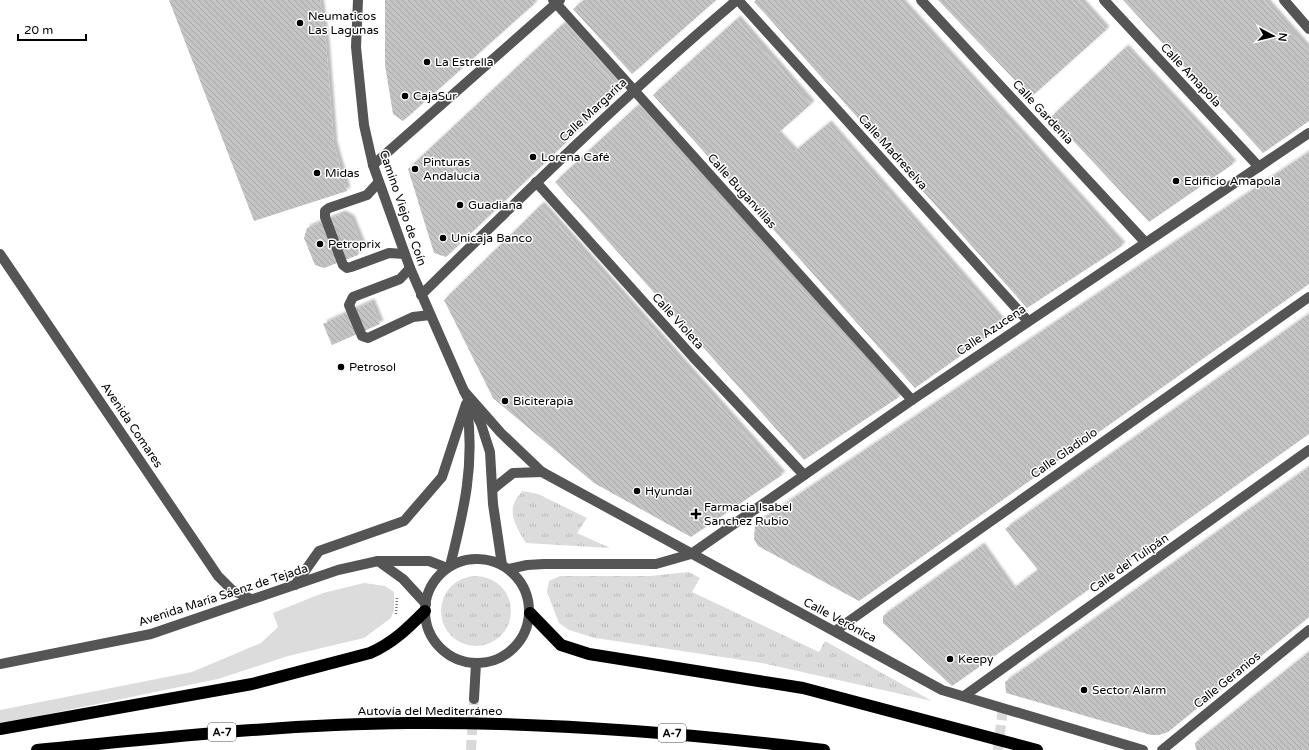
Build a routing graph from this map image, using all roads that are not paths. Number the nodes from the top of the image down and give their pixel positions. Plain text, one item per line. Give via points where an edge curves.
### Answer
1 (358, 0) edge
2 (738, 0) edge
3 (921, 0) edge
4 (1104, 0) edge
5 (1284, 0) edge
6 (557, 1) edge
7 (1309, 29) edge
8 (633, 90) junction
9 (1309, 133) edge
10 (373, 165) junction
11 (1259, 167) junction
12 (536, 182) junction
13 (378, 183) junction
14 (1145, 242) junction
15 (0, 254) edge
16 (404, 254) junction
17 (410, 268) junction
18 (421, 295) junction
19 (1309, 297) edge
20 (430, 315) junction
21 (1028, 321) junction
22 (464, 391) junction
23 (912, 400) junction
24 (466, 404) junction
25 (1309, 450) edge
26 (542, 472) junction
27 (804, 475) junction
28 (493, 489) junction
29 (691, 554) junction
30 (378, 561) junction
31 (449, 567) junction
32 (506, 567) junction
33 (296, 584) junction
34 (251, 599) junction
35 (426, 608) junction
36 (530, 613) junction
37 (1309, 630) edge
38 (835, 631) junction
39 (1, 663) edge
40 (476, 663) junction
41 (964, 696) junction
42 (474, 699) tunnel mouth
43 (0, 729) edge
44 (37, 750) edge
45 (824, 750) edge
46 (1037, 750) edge
47 (1143, 750) edge
48 (1162, 750) edge

1 - 10 street, Camino Viejo de Coín via 356,47 364,125
2 - 8 street, Calle Margarita
2 - 21 street, Calle Madreselva
3 - 14 street, Calle Gardenia
4 - 11 street, Calle Amapola
5 - 7 street
6 - 8 street, Calle Buganvillas
6 - 10 street
8 - 12 street, Calle Margarita
8 - 23 street, Calle Buganvillas
9 - 11 street, Calle Azucena
10 - 13 street, Camino Viejo de Coín
11 - 14 street, Calle Azucena
12 - 18 street, Calle Margarita
12 - 27 street, Calle Violeta via 693,357
13 - 16 street, Camino Viejo de Coín
13 - 16 street via 367,195 329,208 325,211 325,217 343,265 347,268 389,253
14 - 21 street, Calle Azucena
15 - 34 street, Avenida Comares via 218,576 232,590
16 - 17 street, Camino Viejo de Coín
17 - 18 street, Camino Viejo de Coín
17 - 20 street via 400,279 353,297 350,301 349,305 362,336 368,338 413,317
18 - 20 street, Camino Viejo de Coín
19 - 38 street, Calle Gladiolo
20 - 22 street, Camino Viejo de Coín
21 - 23 street, Calle Azucena
22 - 24 street, Camino Viejo de Coín
22 - 26 street, Calle Verónica via 501,433
22 - 28 street, Camino Viejo de Coín via 481,424 490,452
23 - 27 street, Calle Azucena
24 - 31 street, Camino Viejo de Coín via 471,458 462,516
24 - 33 street via 442,477 404,521 319,551
25 - 41 street, Calle del Tulipán
26 - 28 street via 513,473
26 - 29 street, Calle Verónica
27 - 29 street, Calle Azucena
28 - 32 street, Camino Viejo de Coín via 493,504
29 - 32 street, Calle Azucena via 656,564 544,564
29 - 38 street, Calle Verónica
30 - 31 street, Avenida María Sáenz de Tejada via 429,561
30 - 33 street, Avenida María Sáenz de Tejada via 338,570
30 - 35 street via 403,579
31 - 32 street via 471,559 487,560
31 - 35 street via 437,578 429,591
32 - 36 street via 520,581 528,596
33 - 34 street, Avenida María Sáenz de Tejada
34 - 39 street, Avenida María Sáenz de Tejada via 151,634
35 - 40 street via 428,627 442,649 460,661
35 - 43 highway via 402,634 386,646 370,653 252,684
36 - 40 street via 527,628 507,654 493,661
36 - 46 highway via 561,645 589,654 803,688
37 - 48 street, Calle Geranios
38 - 41 street, Calle Verónica via 942,690
40 - 42 street
41 - 47 street, Calle Verónica
44 - 45 highway, Autovía del Mediterráneo / A-7 via 255,729 408,723 662,732

